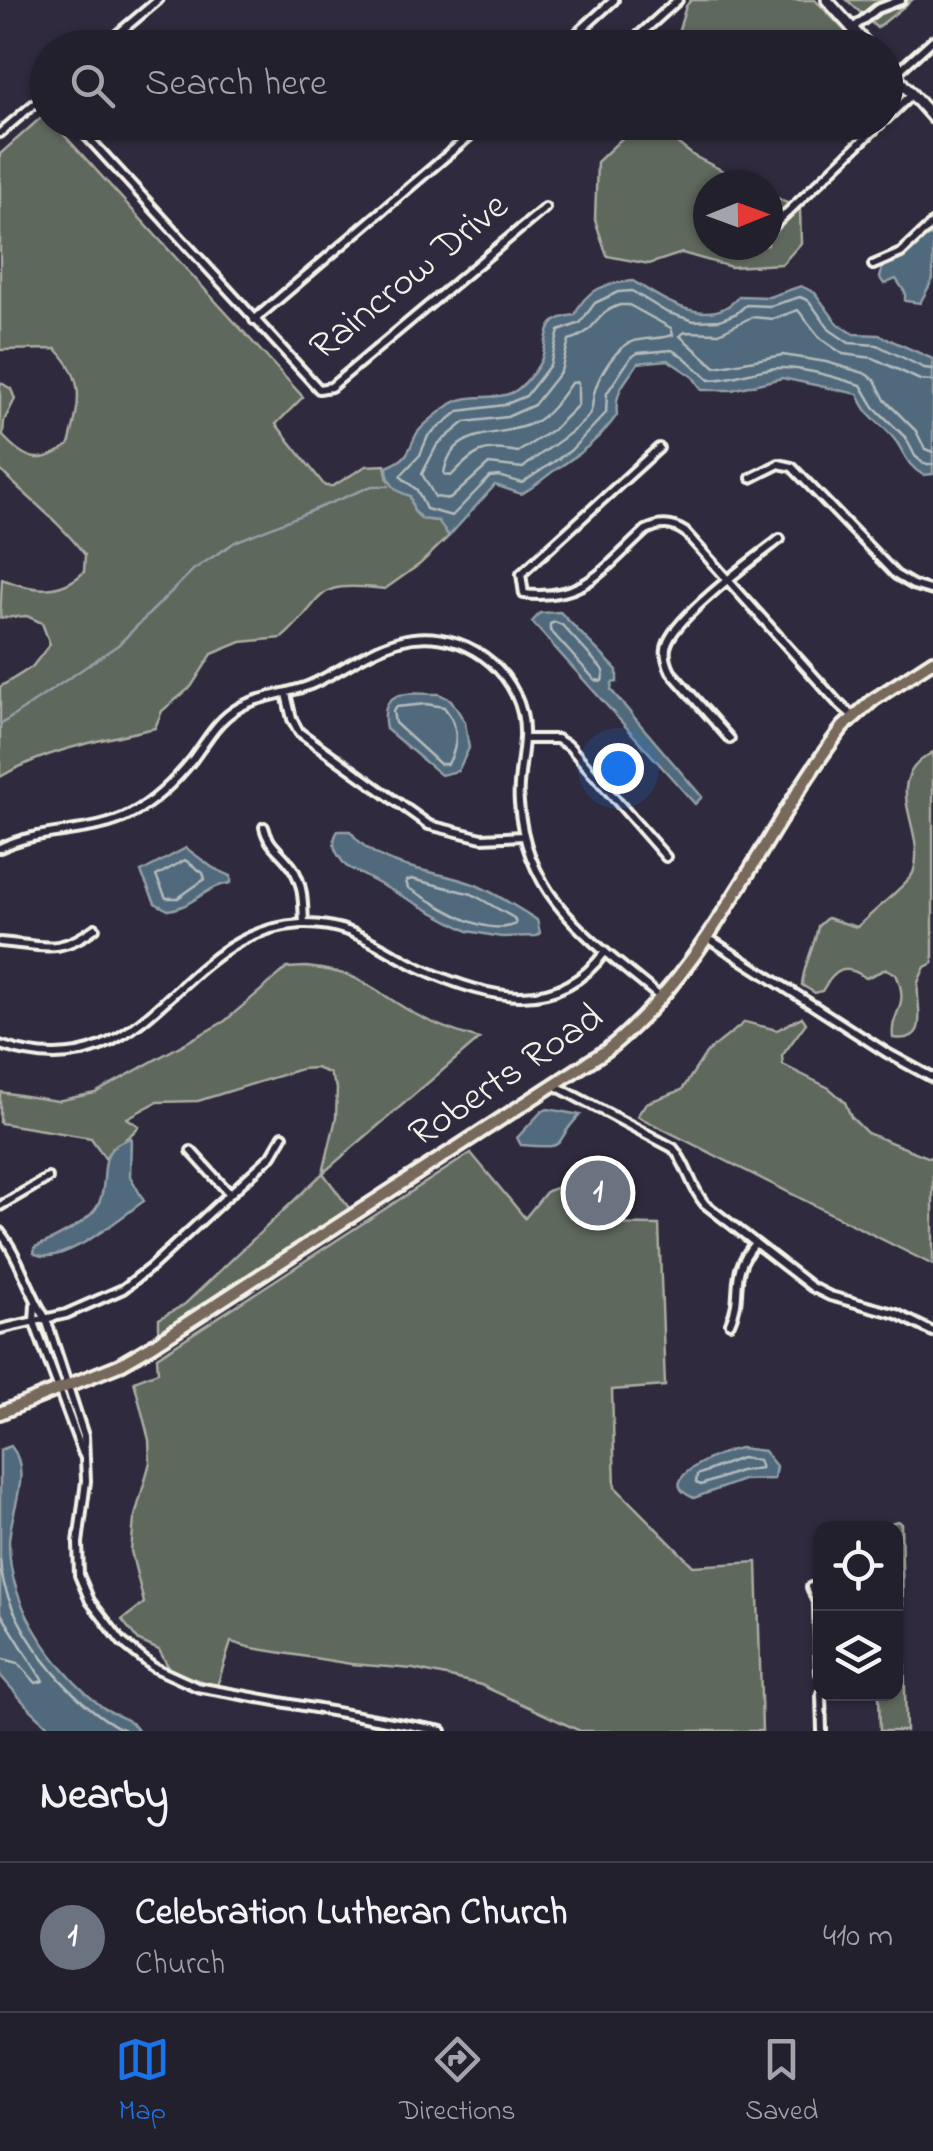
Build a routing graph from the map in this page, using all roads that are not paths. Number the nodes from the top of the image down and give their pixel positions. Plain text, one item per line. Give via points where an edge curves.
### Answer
1 (158, 0) edge
2 (614, 0) edge
3 (678, 0) edge
4 (827, 0) edge
5 (882, 0) edge
6 (901, 0) edge
7 (878, 9) junction
8 (853, 28) joint
9 (122, 30) edge
10 (581, 30) edge
11 (645, 30) edge
12 (933, 40) edge
13 (903, 67) edge
14 (903, 84) edge
15 (912, 94) junction
16 (903, 103) edge
17 (30, 107) edge
18 (933, 118) edge
19 (0, 133) edge
20 (90, 140) edge
21 (465, 140) edge
22 (864, 140) edge
23 (545, 208) dead end
24 (783, 217) edge
25 (933, 223) edge
26 (873, 266) dead end
27 (254, 320) junction
28 (659, 448) dead end
29 (751, 478) dead end
30 (780, 538) dead end
31 (727, 579) junction
32 (933, 591) edge
33 (933, 661) edge
34 (286, 694) junction
35 (853, 716) junction
36 (524, 739) junction
37 (730, 739) dead end
38 (264, 827) dead end
39 (524, 836) junction
40 (0, 848) edge
41 (666, 857) dead end
42 (304, 924) junction
43 (95, 928) dead end
44 (707, 937) junction
45 (0, 942) edge
46 (606, 952) junction
47 (662, 998) junction
48 (0, 1045) edge
49 (933, 1078) edge
50 (554, 1085) junction
51 (283, 1136) dead end
52 (190, 1151) dead end
53 (48, 1178) dead end
54 (230, 1194) junction
55 (0, 1206) edge
56 (0, 1232) edge
57 (754, 1244) junction
58 (36, 1302) junction
59 (46, 1319) junction
60 (34, 1322) junction
61 (730, 1323) dead end
62 (0, 1329) edge
63 (933, 1332) edge
64 (62, 1389) junction
65 (0, 1413) edge
66 (811, 1587) dead end
67 (818, 1611) edge
68 (821, 1701) edge
69 (442, 1731) edge
70 (822, 1731) edge

1 - 9 street
2 - 10 street
3 - 11 street
4 - 8 main road
5 - 7 street
6 - 7 street
7 - 8 street
12 - 13 street
14 - 15 main road
15 - 16 street
15 - 18 main road
17 - 19 street
20 - 27 street
21 - 27 street
22 - 24 street
23 - 27 street, Raincrow Drive via 331,387 312,384
25 - 26 street via 901,254
28 - 31 street via 520,574 524,594 568,594 646,530 666,524 685,532
29 - 32 street via 788,465 896,574
30 - 31 street
31 - 35 street
31 - 37 street via 673,632 665,654 671,672
33 - 35 main road, Roberts Road
34 - 36 street via 387,645 440,638 480,653 506,677 521,708
34 - 39 street via 299,732 420,821 468,836
34 - 40 street via 230,714 180,774 128,816
35 - 44 main road, Roberts Road
36 - 39 street via 518,786
36 - 41 street via 557,739 569,746
38 - 42 street via 299,880
39 - 46 street via 548,894
42 - 46 street via 352,931 423,969 515,997 565,989
42 - 48 street via 235,944 104,1046 52,1056
43 - 45 street via 59,948
44 - 47 main road, Roberts Road
44 - 49 street
46 - 47 street
47 - 50 main road, Roberts Road via 616,1042
50 - 57 street via 674,1148 699,1198
50 - 64 main road, Roberts Road via 177,1331
51 - 54 street via 272,1156
52 - 54 street
53 - 55 street
54 - 59 street via 122,1290
56 - 58 street
57 - 61 street via 738,1270
57 - 63 street via 824,1294
58 - 59 street
58 - 60 street
59 - 60 street
59 - 64 street
60 - 62 street
60 - 64 street
64 - 65 main road, Roberts Road
64 - 69 street via 86,1459 79,1575 101,1617 139,1657 212,1690
66 - 67 street
68 - 70 street

